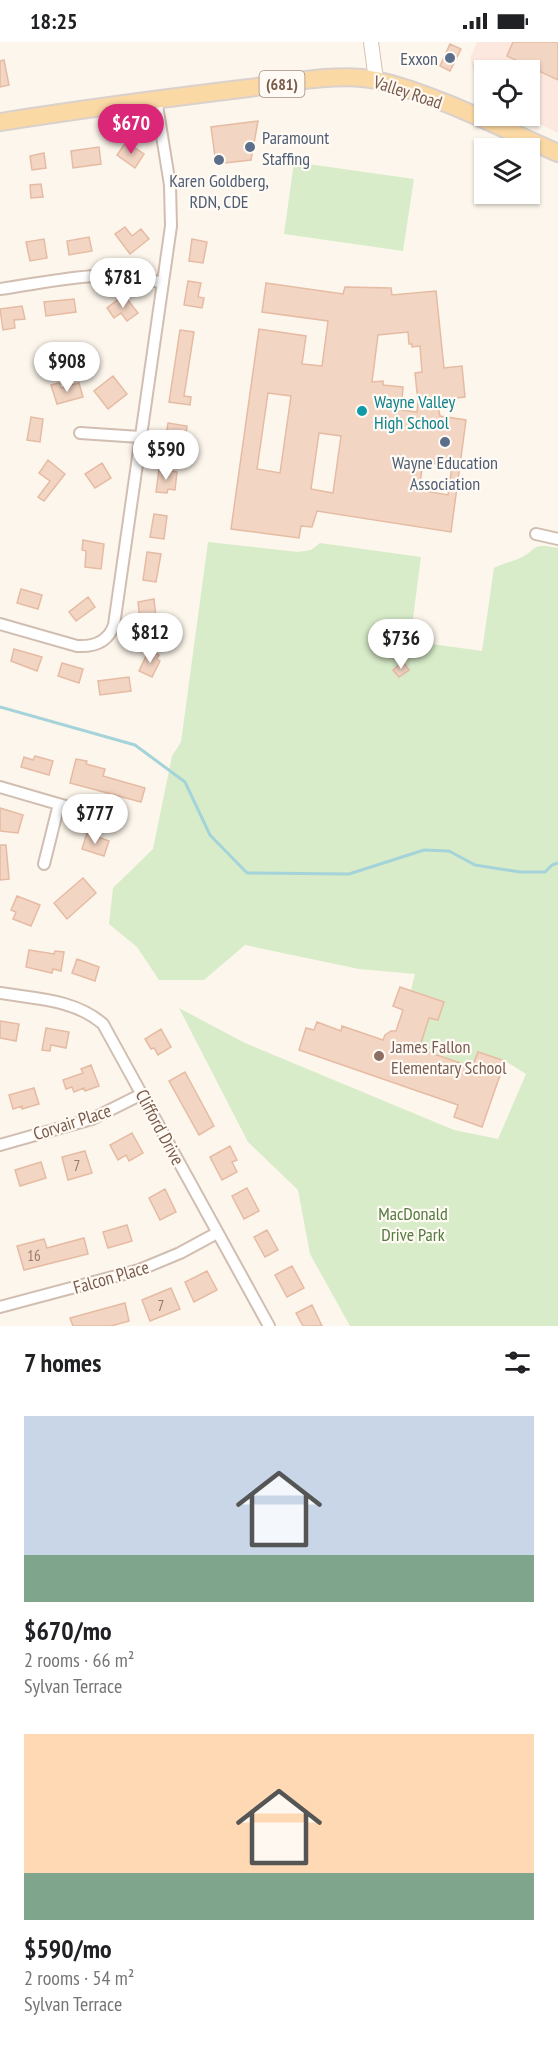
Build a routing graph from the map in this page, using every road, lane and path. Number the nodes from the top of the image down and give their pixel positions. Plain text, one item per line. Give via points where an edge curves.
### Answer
1 (371, 42) edge
2 (376, 80) junction
3 (156, 99) junction
4 (0, 122) edge
5 (558, 153) edge
6 (163, 283) junction
7 (0, 289) edge
8 (80, 433) dead end
9 (140, 437) junction
10 (536, 534) dead end
11 (558, 539) edge
12 (0, 624) edge
13 (0, 787) edge
14 (59, 804) junction
15 (103, 817) dead end
16 (44, 864) dead end
17 (0, 993) edge
18 (142, 1094) junction
19 (0, 1145) edge
20 (217, 1233) junction
21 (0, 1307) edge
22 (268, 1326) edge

1 - 2 main road
2 - 3 main road, Valley Road / (681) via 318,80
2 - 5 main road, Valley Road / (681) via 449,106
3 - 4 main road, Valley Road / (681)
3 - 6 street via 172,205
6 - 7 street via 105,274
6 - 9 street
8 - 9 street
9 - 12 street via 114,625 109,636 94,645 77,646
10 - 11 street
13 - 14 street
14 - 15 street
14 - 16 street
17 - 18 street, Clifford Drive via 69,1004 93,1016 108,1030
18 - 19 street, Corvair Place via 92,1119
18 - 20 street, Clifford Drive
20 - 21 street, Falcon Place via 149,1266
20 - 22 street, Clifford Drive

